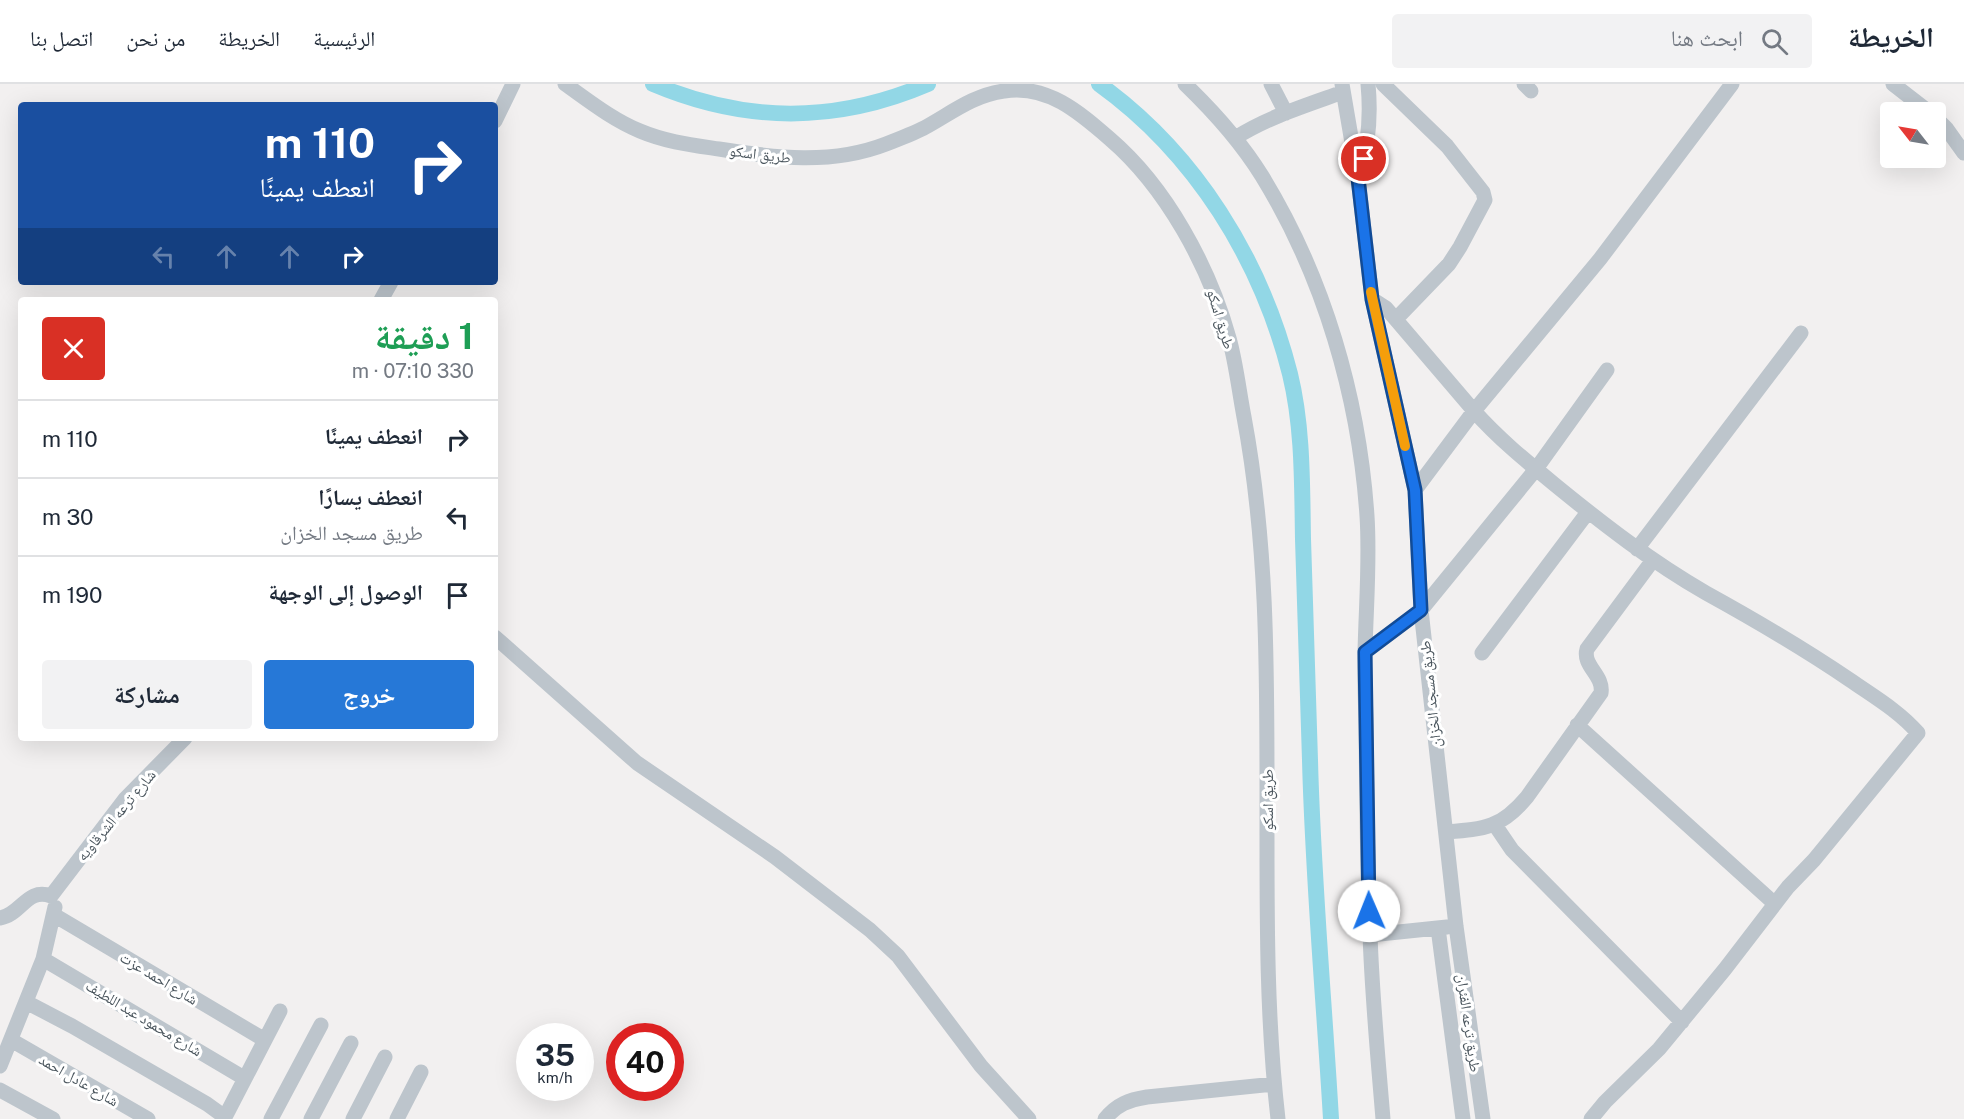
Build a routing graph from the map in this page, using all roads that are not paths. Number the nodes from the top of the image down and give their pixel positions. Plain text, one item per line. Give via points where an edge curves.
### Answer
1 (513, 84) edge
2 (565, 84) edge
3 (1185, 84) edge
4 (1271, 84) edge
5 (1368, 84) edge
6 (1383, 84) edge
7 (1732, 84) edge
8 (1893, 84) edge
9 (1343, 88) edge
10 (1916, 102) edge
11 (1287, 113) junction
12 (498, 115) edge
13 (1946, 128) edge
14 (1235, 138) junction
15 (1964, 153) edge
16 (1358, 178) junction
17 (1372, 299) junction
18 (1396, 319) junction
19 (1801, 333) dead end
20 (1607, 370) dead end
21 (1473, 411) junction
22 (1536, 469) junction
23 (1415, 490) junction
24 (1588, 512) junction
25 (1637, 549) junction
26 (1653, 560) junction
27 (1421, 610) junction
28 (498, 640) edge
29 (1365, 652) junction
30 (1482, 653) dead end
31 (1577, 725) junction
32 (182, 741) edge
33 (1494, 825) junction
34 (1446, 832) junction
35 (51, 896) junction
36 (1775, 904) junction
37 (54, 915) junction
38 (0, 918) edge
39 (1456, 926) junction
40 (1438, 928) junction
41 (1370, 935) junction
42 (43, 959) junction
43 (26, 1002) junction
44 (280, 1011) dead end
45 (1682, 1022) junction
46 (321, 1025) dead end
47 (11, 1040) junction
48 (265, 1040) junction
49 (351, 1043) dead end
50 (386, 1057) dead end
51 (1, 1058) edge
52 (421, 1072) dead end
53 (244, 1078) junction
54 (1274, 1084) junction
55 (0, 1090) edge
56 (224, 1118) edge
57 (53, 1119) edge
58 (148, 1119) edge
59 (271, 1119) edge
60 (311, 1119) edge
61 (353, 1119) edge
62 (397, 1119) edge
63 (1029, 1119) edge
64 (1105, 1119) edge
65 (1278, 1119) edge
66 (1383, 1119) edge
67 (1462, 1119) edge
68 (1483, 1119) edge
69 (1592, 1119) edge

1 - 12 street
2 - 54 street, طريق اسكو via 619,121 656,137 799,159 841,156 882,146 985,95 1025,90 1054,98 1080,113 1117,145 1155,187 1186,234 1211,285 1229,338 1257,496 1265,622
3 - 14 street
4 - 11 street
5 - 16 street, طريق مسجد الخزان via 1368,140
6 - 18 street via 1447,146 1485,200 1449,264
7 - 21 street via 1600,259
8 - 10 street
9 - 11 street
9 - 16 street, طريق مسجد الخزان
11 - 14 street
13 - 15 street
14 - 29 street via 1261,175 1303,255 1347,383 1367,517
16 - 17 street, طريق مسجد الخزان
17 - 18 street
17 - 23 street, طريق مسجد الخزان
18 - 21 street
19 - 25 street
20 - 22 street
21 - 22 street
21 - 23 street
22 - 24 street
22 - 27 street
23 - 27 street, طريق مسجد الخزان
24 - 25 street
24 - 30 street
25 - 26 street
26 - 31 street via 1587,649 1586,659 1602,687
26 - 36 street via 1824,661 1887,705 1918,733
27 - 29 street
27 - 34 street, طريق مسجد الخزان
28 - 63 street via 637,763 775,857 870,930 898,956 981,1066
29 - 41 street
31 - 33 street via 1521,804
31 - 36 street
32 - 35 street, شارع ترعه الشرقاويه via 125,799
33 - 34 street
33 - 45 street via 1512,850
34 - 39 street, طريق مسجد الخزان
35 - 37 street
35 - 38 street via 36,894
36 - 45 street
37 - 42 street
37 - 48 street, شارع احمد عزت
39 - 40 street
39 - 68 street, طريق ترعه الفئران
40 - 41 street
40 - 67 street, طريق ترعه الفئران
41 - 66 street
42 - 43 street
42 - 53 street, شارع محمود عبد اللطيف
43 - 47 street
43 - 56 street via 207,1104
44 - 48 street
45 - 69 street
46 - 59 street
47 - 51 street
47 - 58 street, شارع عادل احمد
48 - 53 street
49 - 60 street
50 - 61 street
52 - 62 street
53 - 56 street
54 - 64 street via 1147,1097 1119,1105
54 - 65 street, طريق اسكو
55 - 57 street

